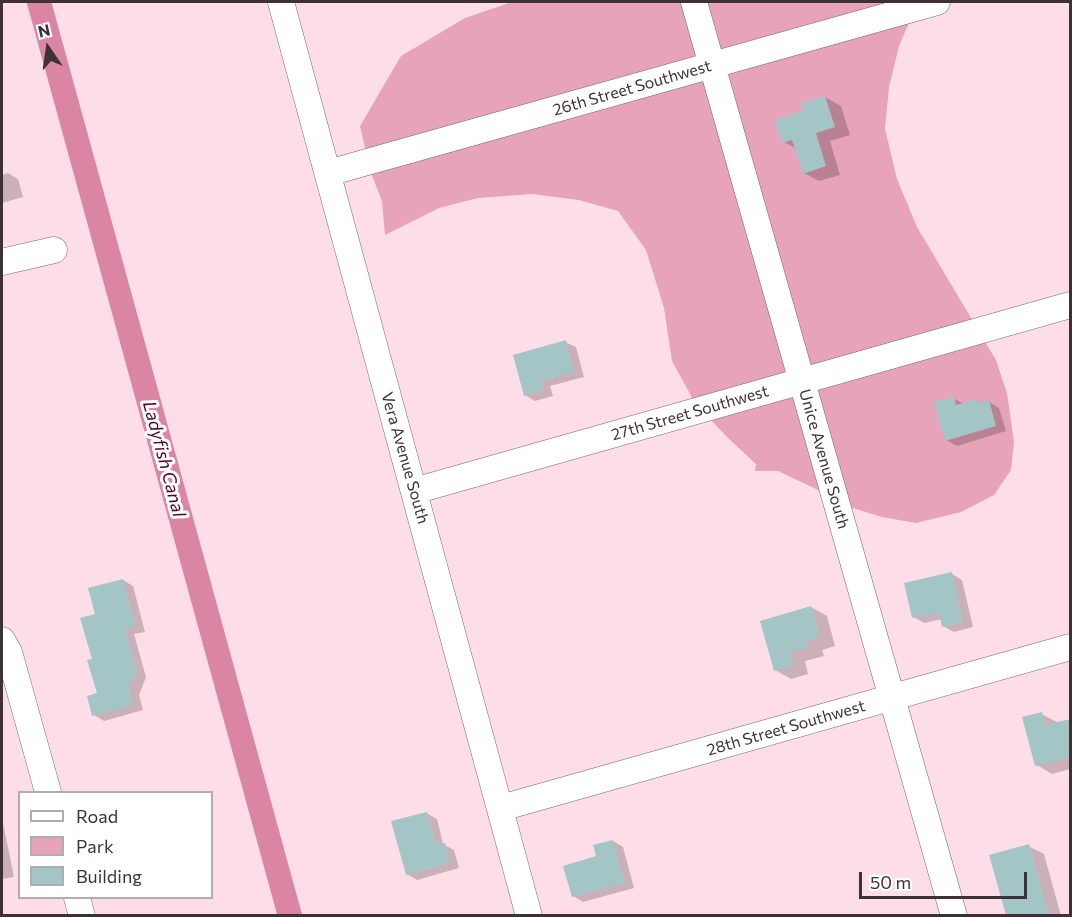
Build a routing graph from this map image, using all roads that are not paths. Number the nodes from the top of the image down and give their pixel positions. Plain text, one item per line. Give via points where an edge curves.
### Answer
1 (281, 2) edge
2 (694, 2) edge
3 (937, 2) edge
4 (713, 65) junction
5 (327, 173) junction
6 (54, 250) dead end
7 (2, 262) edge
8 (1071, 305) edge
9 (802, 381) junction
10 (414, 491) junction
11 (2, 640) edge
12 (1071, 647) edge
13 (892, 698) junction
14 (48, 791) edge
15 (501, 808) junction
16 (78, 899) edge
17 (82, 915) edge
18 (529, 915) edge
19 (954, 915) edge

1 - 5 street, Vera Avenue South
2 - 4 street, Unice Avenue South
3 - 4 street, 26th Street Southwest
4 - 5 street, 26th Street Southwest
4 - 9 street, Unice Avenue South
5 - 10 street, Vera Avenue South
6 - 7 street
8 - 9 street, 27th Street Southwest
9 - 10 street, 27th Street Southwest
9 - 13 street, Unice Avenue South
10 - 15 street, Vera Avenue South
11 - 14 street via 9,651
12 - 13 street, 28th Street Southwest
13 - 15 street, 28th Street Southwest
13 - 19 street, Unice Avenue South
15 - 18 street, Vera Avenue South
16 - 17 street

